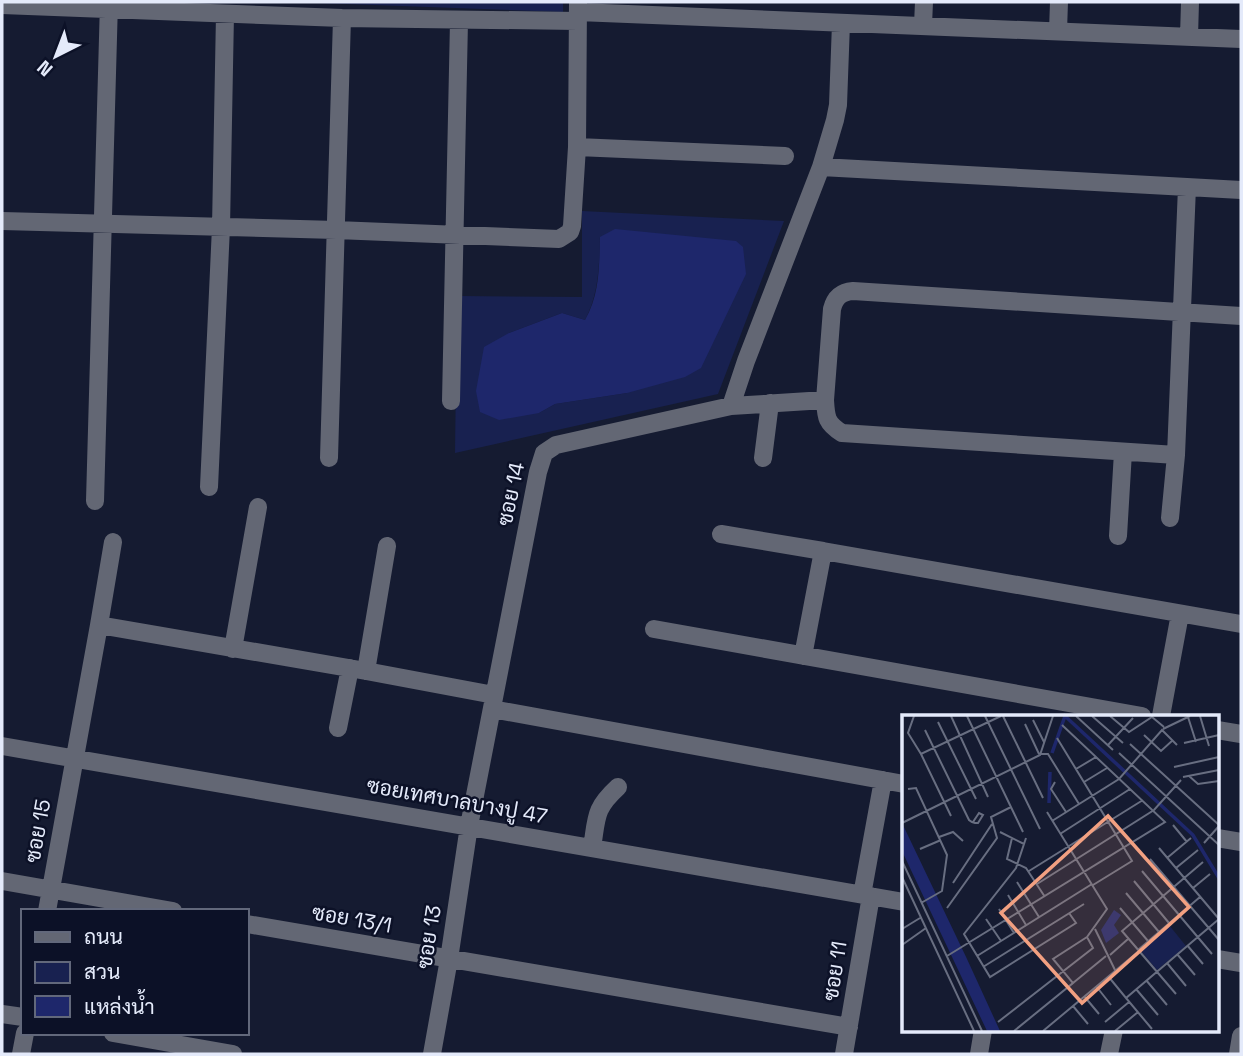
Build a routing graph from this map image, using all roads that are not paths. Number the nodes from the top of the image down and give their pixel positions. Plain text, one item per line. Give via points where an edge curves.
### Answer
1 (924, 2) edge
2 (1059, 2) edge
3 (1190, 2) edge
4 (2, 5) edge
5 (109, 6) edge
6 (203, 8) edge
7 (578, 12) edge
8 (225, 14) junction
9 (342, 18) junction
10 (459, 21) junction
11 (841, 23) junction
12 (923, 25) junction
13 (1058, 31) junction
14 (1188, 37) junction
15 (1241, 38) edge
16 (577, 147) junction
17 (785, 156) dead end
18 (821, 166) junction
19 (1187, 187) junction
20 (1241, 190) edge
21 (2, 221) edge
22 (103, 224) junction
23 (221, 228) junction
24 (336, 230) junction
25 (455, 234) junction
26 (1182, 312) junction
27 (1241, 316) edge
28 (825, 400) junction
29 (451, 401) dead end
30 (770, 403) junction
31 (730, 406) junction
32 (1123, 452) junction
33 (1175, 455) junction
34 (329, 458) dead end
35 (763, 458) dead end
36 (209, 487) dead end
37 (95, 501) dead end
38 (258, 507) dead end
39 (1170, 518) dead end
40 (721, 534) dead end
41 (1118, 536) dead end
42 (113, 542) dead end
43 (387, 546) dead end
44 (823, 551) junction
45 (1180, 614) junction
46 (1241, 624) edge
47 (99, 625) junction
48 (654, 629) dead end
49 (233, 649) junction
50 (803, 656) junction
51 (358, 670) junction
52 (493, 702) junction
53 (1136, 715) edge
54 (1161, 715) edge
55 (338, 728) dead end
56 (1218, 730) edge
57 (1241, 734) edge
58 (2, 746) edge
59 (74, 758) junction
60 (883, 780) junction
61 (902, 784) edge
62 (618, 787) dead end
63 (469, 826) junction
64 (1218, 838) edge
65 (1241, 842) edge
66 (592, 848) junction
67 (2, 881) edge
68 (50, 889) junction
69 (867, 896) junction
70 (902, 902) edge
71 (47, 909) edge
72 (162, 909) edge
73 (248, 924) edge
74 (1218, 958) edge
75 (449, 960) junction
76 (1241, 963) edge
77 (2, 1014) edge
78 (21, 1017) edge
79 (849, 1027) junction
80 (983, 1032) edge
81 (1114, 1032) edge
82 (25, 1035) edge
83 (124, 1035) edge
84 (1241, 1036) edge
85 (21, 1054) edge
86 (233, 1054) edge
87 (432, 1054) edge
88 (844, 1054) edge
89 (979, 1054) edge
90 (1109, 1054) edge
91 (1238, 1054) edge

1 - 12 street
2 - 13 street
3 - 14 street
4 - 5 street
5 - 6 street
5 - 22 street
6 - 8 street
7 - 10 street
7 - 11 street
7 - 16 street
8 - 9 street
8 - 23 street
9 - 10 street
9 - 24 street
10 - 25 street
11 - 12 street
11 - 18 street via 838,105
12 - 13 street
13 - 14 street
14 - 15 street
16 - 17 street
16 - 25 street via 572,226 565,236
18 - 19 street
18 - 31 street
19 - 20 street
19 - 26 street
21 - 22 street
22 - 23 street
22 - 37 street
23 - 24 street
23 - 36 street
24 - 25 street
24 - 34 street
25 - 29 street
26 - 27 street
26 - 28 street via 845,292 834,300 832,309
26 - 33 street
28 - 30 street, ซอย 14
28 - 32 street via 829,422 842,433
30 - 31 street, ซอย 14
30 - 35 street
31 - 52 street, ซอย 14 via 556,445 544,453
32 - 33 street
32 - 41 street
33 - 39 street
38 - 49 street
40 - 44 street
42 - 47 street, ซอย 15
43 - 51 street
44 - 45 street
44 - 50 street
45 - 46 street
45 - 54 street
47 - 49 street
47 - 59 street, ซอย 15
48 - 50 street
49 - 51 street
50 - 53 street
51 - 52 street
51 - 55 street
52 - 60 street
52 - 63 street, ซอย 14
56 - 57 street
58 - 59 street, ซอยเทศบาลบางปู 47
59 - 63 street, ซอยเทศบาลบางปู 47
59 - 68 street, ซอย 15
60 - 61 street
60 - 69 street, ซอย 11
62 - 66 street via 600,805
63 - 66 street, ซอยเทศบาลบางปู 47
63 - 75 street, ซอย 13
64 - 65 street
66 - 69 street, ซอยเทศบาลบางปู 47
67 - 68 street
68 - 71 street, ซอย 15
68 - 72 street
69 - 70 street, ซอยเทศบาลบางปู 47
69 - 79 street, ซอย 11
73 - 75 street, ซอย 13/1
74 - 76 street
75 - 79 street, ซอย 13/1
75 - 87 street, ซอย 13
77 - 78 street
79 - 88 street, ซอย 11
80 - 89 street
81 - 90 street
82 - 85 street
83 - 86 street
84 - 91 street

